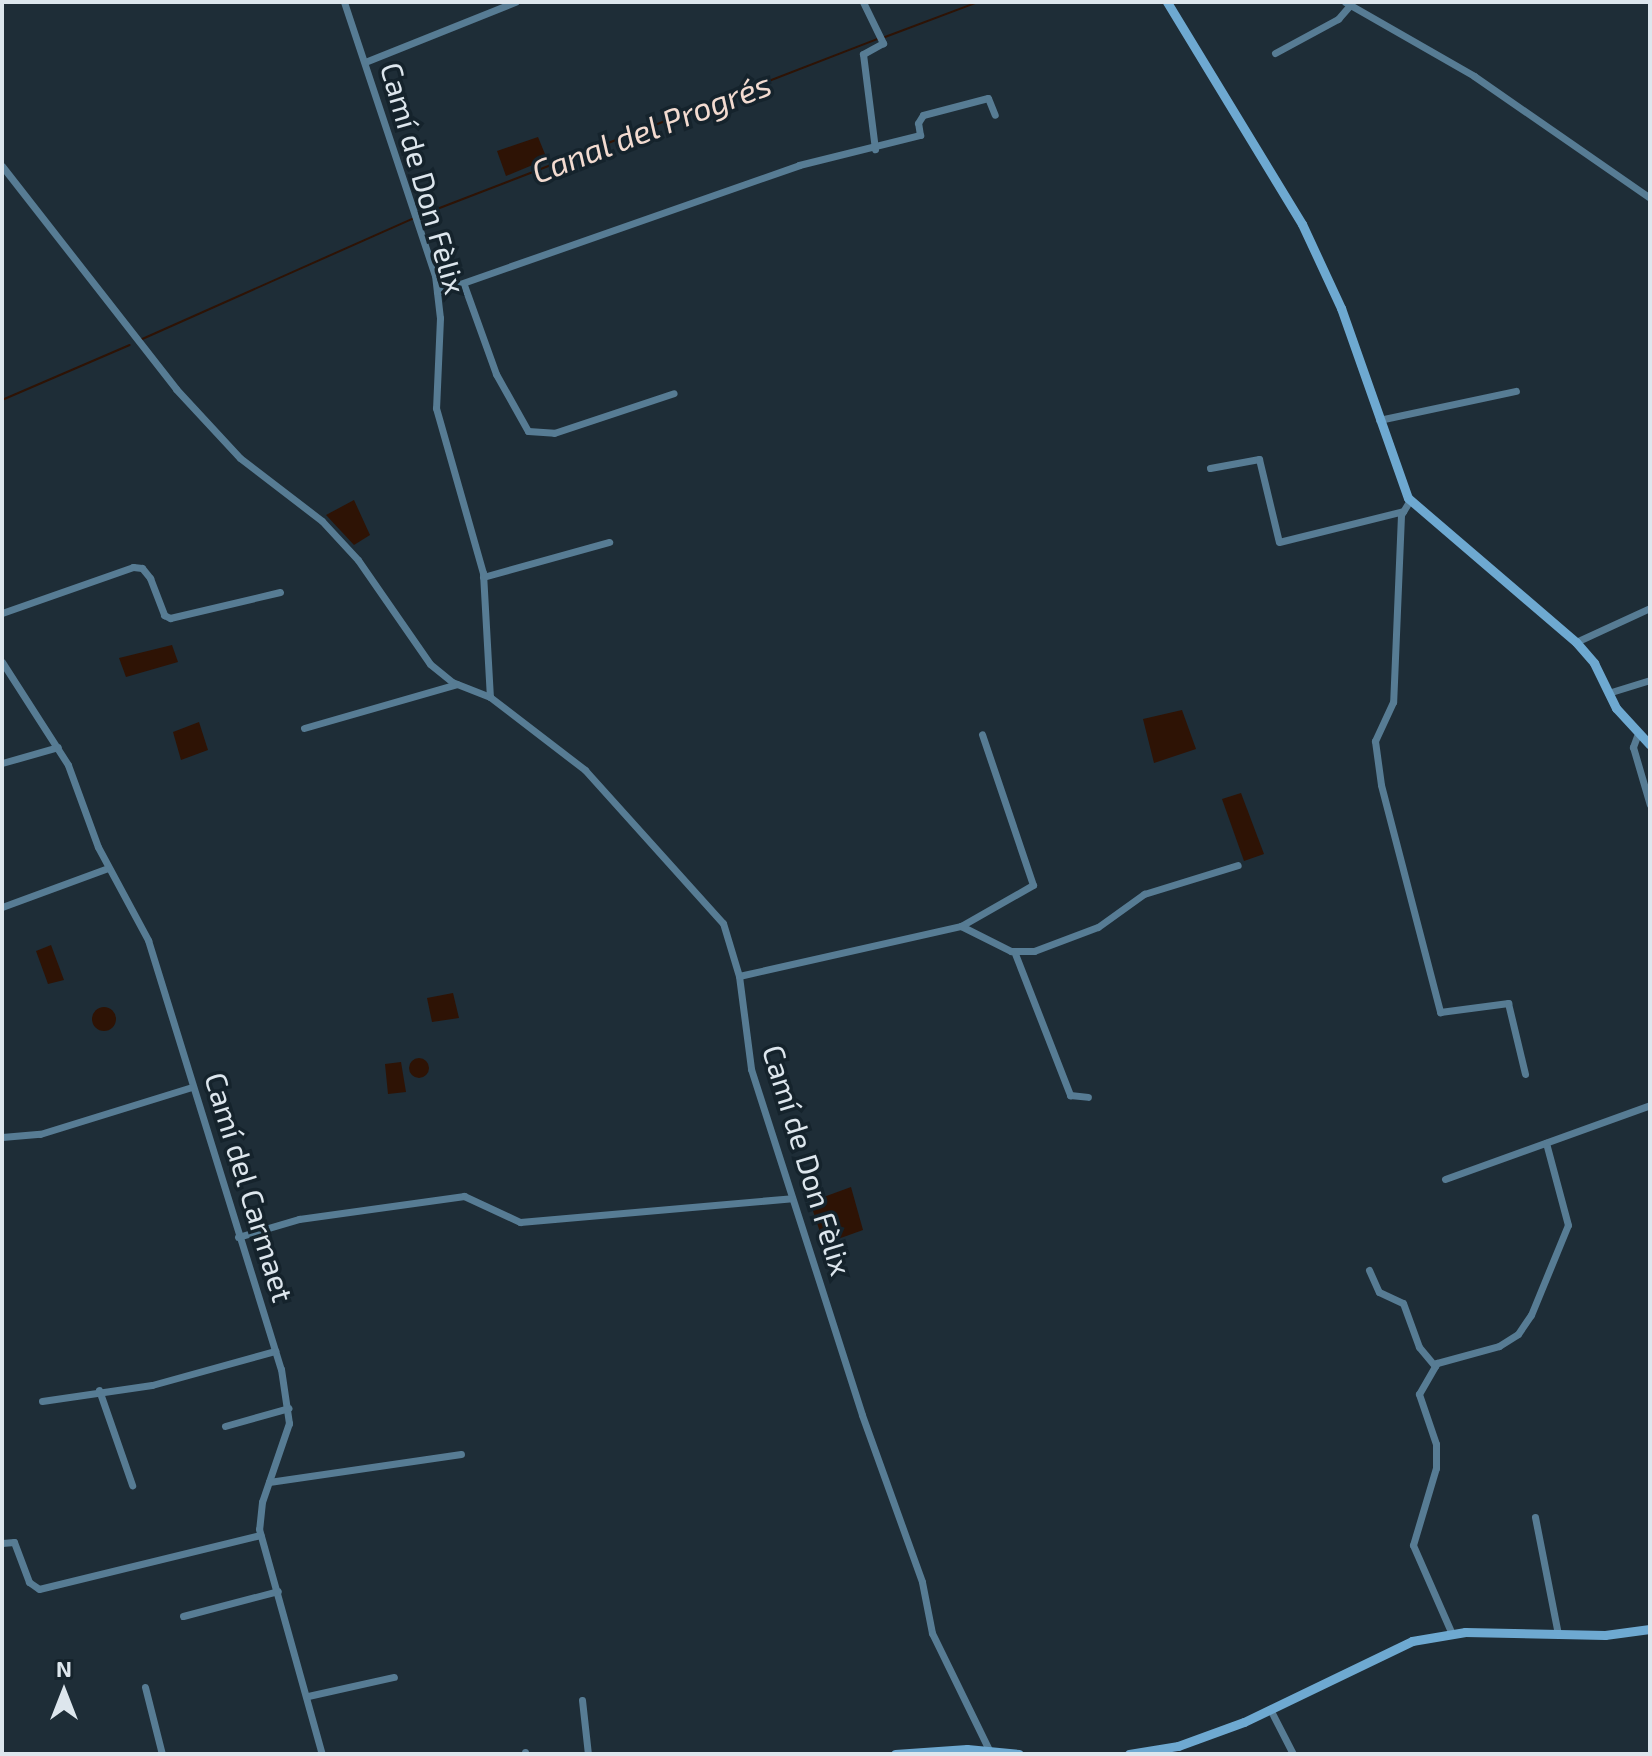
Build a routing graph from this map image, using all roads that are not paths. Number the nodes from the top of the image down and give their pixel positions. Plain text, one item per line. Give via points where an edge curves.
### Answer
1 (344, 2) edge
2 (515, 2) edge
3 (863, 2) edge
4 (1167, 2) edge
5 (1347, 4) edge
6 (1275, 53) dead end
7 (365, 62) junction
8 (995, 115) dead end
9 (875, 149) junction
10 (2, 166) edge
11 (1650, 198) edge
12 (464, 285) junction
13 (437, 292) junction
14 (1516, 391) dead end
15 (674, 393) dead end
16 (1379, 420) junction
17 (1210, 468) dead end
18 (1410, 500) junction
19 (1403, 511) junction
20 (609, 542) dead end
21 (483, 577) junction
22 (280, 592) dead end
23 (1650, 608) edge
24 (2, 613) edge
25 (1576, 642) junction
26 (2, 662) edge
27 (1650, 680) edge
28 (457, 684) junction
29 (1608, 693) junction
30 (490, 697) junction
31 (304, 728) dead end
32 (982, 734) dead end
33 (1637, 736) junction
34 (1650, 745) edge
35 (58, 747) junction
36 (2, 763) edge
37 (1650, 805) edge
38 (1238, 865) dead end
39 (108, 868) junction
40 (2, 907) edge
41 (961, 926) junction
42 (1014, 951) junction
43 (739, 976) junction
44 (1525, 1074) dead end
45 (192, 1087) junction
46 (1088, 1097) dead end
47 (1650, 1105) edge
48 (2, 1137) edge
49 (1546, 1143) junction
50 (1445, 1179) dead end
51 (792, 1198) junction
52 (238, 1237) junction
53 (1369, 1270) dead end
54 (275, 1351) junction
55 (1435, 1366) junction
56 (99, 1390) junction
57 (42, 1401) dead end
58 (289, 1408) junction
59 (225, 1426) dead end
60 (461, 1454) dead end
61 (269, 1482) junction
62 (132, 1485) dead end
63 (1535, 1517) dead end
64 (260, 1535) junction
65 (2, 1543) edge
66 (278, 1591) junction
67 (183, 1616) dead end
68 (1650, 1629) edge
69 (1452, 1634) junction
70 (1558, 1634) junction
71 (394, 1677) dead end
72 (145, 1687) dead end
73 (308, 1696) junction
74 (582, 1700) dead end
75 (1270, 1709) junction
76 (990, 1752) edge
77 (162, 1754) edge
78 (322, 1754) edge
79 (588, 1754) edge
80 (895, 1754) edge
81 (1019, 1754) edge
82 (1129, 1754) edge
83 (1293, 1754) edge

1 - 7 street, Camí de Don Fèlix
2 - 7 street
3 - 9 street via 883,43 863,54
4 - 16 main road via 1302,224 1341,308
5 - 6 street via 1338,19
5 - 11 street via 1474,76
7 - 13 street, Camí de Don Fèlix
8 - 9 street via 988,98 923,115 920,135
9 - 12 street via 799,165 513,262
10 - 28 street via 176,389 240,458 322,521 358,560 430,664
12 - 13 street
12 - 15 street via 496,374 528,431 554,433
13 - 21 street, Camí de Don Fèlix via 436,408
14 - 16 street
16 - 18 main road
17 - 19 street via 1259,459 1279,542
18 - 19 street
18 - 25 main road
19 - 44 street via 1393,702 1375,741 1394,843 1440,1012 1508,1003
20 - 21 street
21 - 30 street, Camí de Don Fèlix
22 - 24 street via 170,618 164,615 150,578 142,568 133,567
23 - 25 street
25 - 29 main road
26 - 35 street, Camí del Carmaet
27 - 29 street
28 - 30 street
28 - 31 street
29 - 33 main road
30 - 43 street, Camí de Don Fèlix via 585,770 681,872 723,923
32 - 41 street via 1033,885
33 - 34 main road
33 - 37 street via 1633,747
35 - 36 street
35 - 39 street, Camí del Carmaet
38 - 42 street via 1144,894 1098,927 1052,946
39 - 40 street
39 - 45 street, Camí del Carmaet via 159,967
41 - 42 street
41 - 43 street
42 - 46 street via 1070,1095
43 - 51 street, Camí de Don Fèlix via 751,1069
45 - 48 street via 40,1134
45 - 52 street, Camí del Carmaet
47 - 49 street
49 - 50 street
49 - 55 street via 1568,1225 1531,1315 1518,1334 1499,1346
51 - 52 street via 520,1222 464,1196 299,1219
51 - 76 street, Camí de Don Fèlix via 922,1582 932,1633
52 - 54 street, Camí del Carmaet
53 - 55 street via 1379,1292 1403,1303 1419,1347
54 - 56 street via 152,1385
54 - 58 street, Camí del Carmaet
55 - 69 street via 1419,1394 1436,1444 1436,1468 1413,1545
56 - 57 street
56 - 62 street
58 - 59 street
58 - 61 street, Camí del Carmaet
60 - 61 street
61 - 64 street, Camí del Carmaet
63 - 70 street
64 - 65 street via 39,1589 29,1582 14,1542
64 - 66 street, Camí del Carmaet
66 - 67 street
66 - 73 street, Camí del Carmaet
68 - 70 main road
69 - 70 main road
69 - 75 main road via 1412,1641
71 - 73 street
72 - 77 street
73 - 78 street, Camí del Carmaet
74 - 79 street
75 - 82 main road via 1206,1737
75 - 83 street
76 - 80 main road
76 - 81 main road

